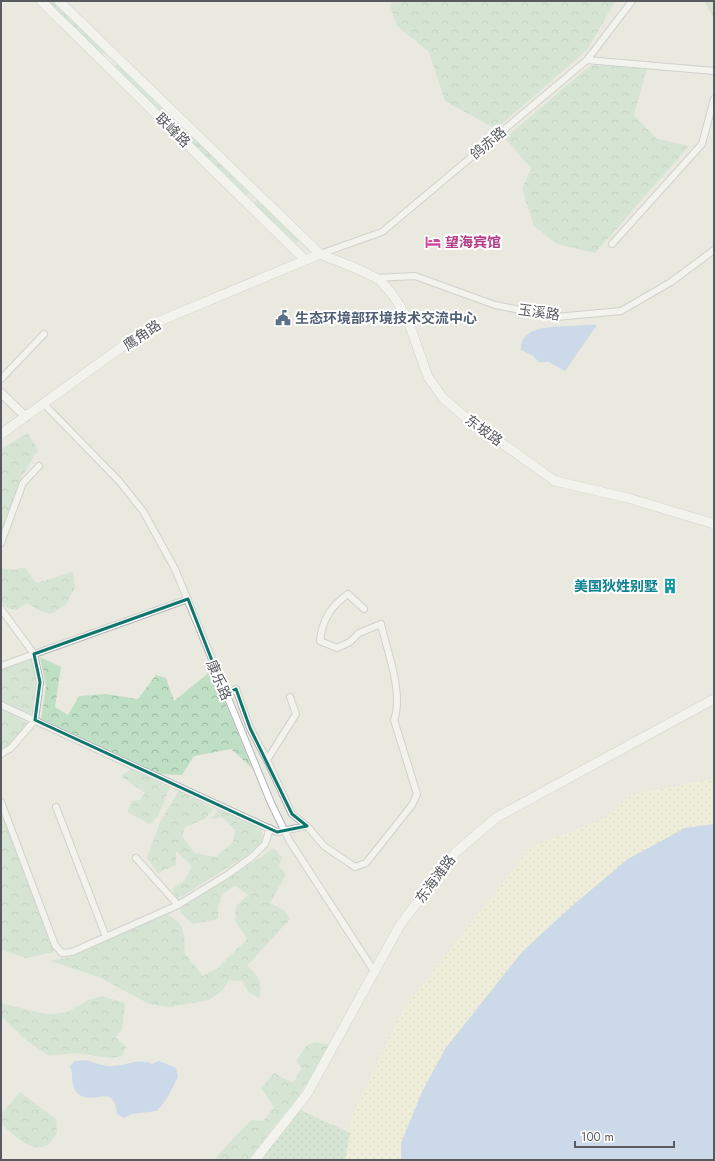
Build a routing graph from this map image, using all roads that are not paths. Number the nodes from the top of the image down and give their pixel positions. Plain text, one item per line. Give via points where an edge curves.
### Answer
1 (41, 1) edge
2 (59, 1) edge
3 (632, 1) edge
4 (587, 60) junction
5 (714, 71) edge
6 (714, 99) edge
7 (612, 244) dead end
8 (714, 250) edge
9 (320, 254) junction
10 (305, 260) junction
11 (374, 278) junction
12 (44, 334) dead end
13 (1, 379) edge
14 (1, 393) edge
15 (44, 404) junction
16 (26, 417) junction
17 (1, 434) edge
18 (39, 466) dead end
19 (714, 524) edge
20 (1, 543) edge
21 (188, 599) junction
22 (1, 609) edge
23 (364, 609) dead end
24 (34, 654) junction
25 (1, 666) edge
26 (225, 694) junction
27 (290, 697) dead end
28 (714, 699) edge
29 (1, 705) edge
30 (34, 720) junction
31 (1, 754) edge
32 (267, 760) junction
33 (1, 802) edge
34 (56, 808) dead end
35 (308, 826) junction
36 (270, 828) junction
37 (285, 832) junction
38 (136, 858) dead end
39 (178, 904) junction
40 (106, 937) junction
41 (374, 971) junction
42 (255, 1160) edge

1 - 10 main road, 联峰路
2 - 9 main road, 联峰路
3 - 4 street, 鸽赤路
4 - 5 street
4 - 9 street, 鸽赤路 via 382,232
6 - 7 street via 702,144
8 - 11 street, 玉溪路 via 671,282 621,311 556,317 495,305 414,276
9 - 10 main road, 鹰角路
9 - 11 main road, 东坡路
10 - 15 main road, 鹰角路 via 155,323
11 - 19 main road, 东坡路 via 380,280 406,315 428,377 443,398 465,417 555,481 628,498
12 - 13 street
14 - 16 street
15 - 16 main road, 鹰角路
15 - 21 street, 康乐路 via 119,481 143,511 175,569
16 - 17 main road, 鹰角路
18 - 20 street via 23,483
21 - 24 street
21 - 26 street, 康乐路
22 - 24 street
23 - 35 street via 348,594 343,597 321,626 320,641 337,648 350,642 359,633 381,624 394,678 398,710 394,720 417,794 412,805 366,863 355,868 324,846
24 - 25 street
24 - 30 street via 40,682
26 - 32 street via 236,689 250,728
26 - 37 street, 康乐路
27 - 32 street via 296,714
28 - 41 main road, 东海滩路 via 497,817 456,852 400,925
29 - 30 street
30 - 31 street via 11,748
30 - 36 street
32 - 35 street via 292,814
33 - 40 street via 55,946 62,953 72,952
34 - 40 street
35 - 37 street
36 - 37 street via 277,832
36 - 39 street via 265,844 252,857
37 - 41 street, 康乐路
38 - 39 street
39 - 40 street
41 - 42 main road, 东海滩路 via 307,1094

